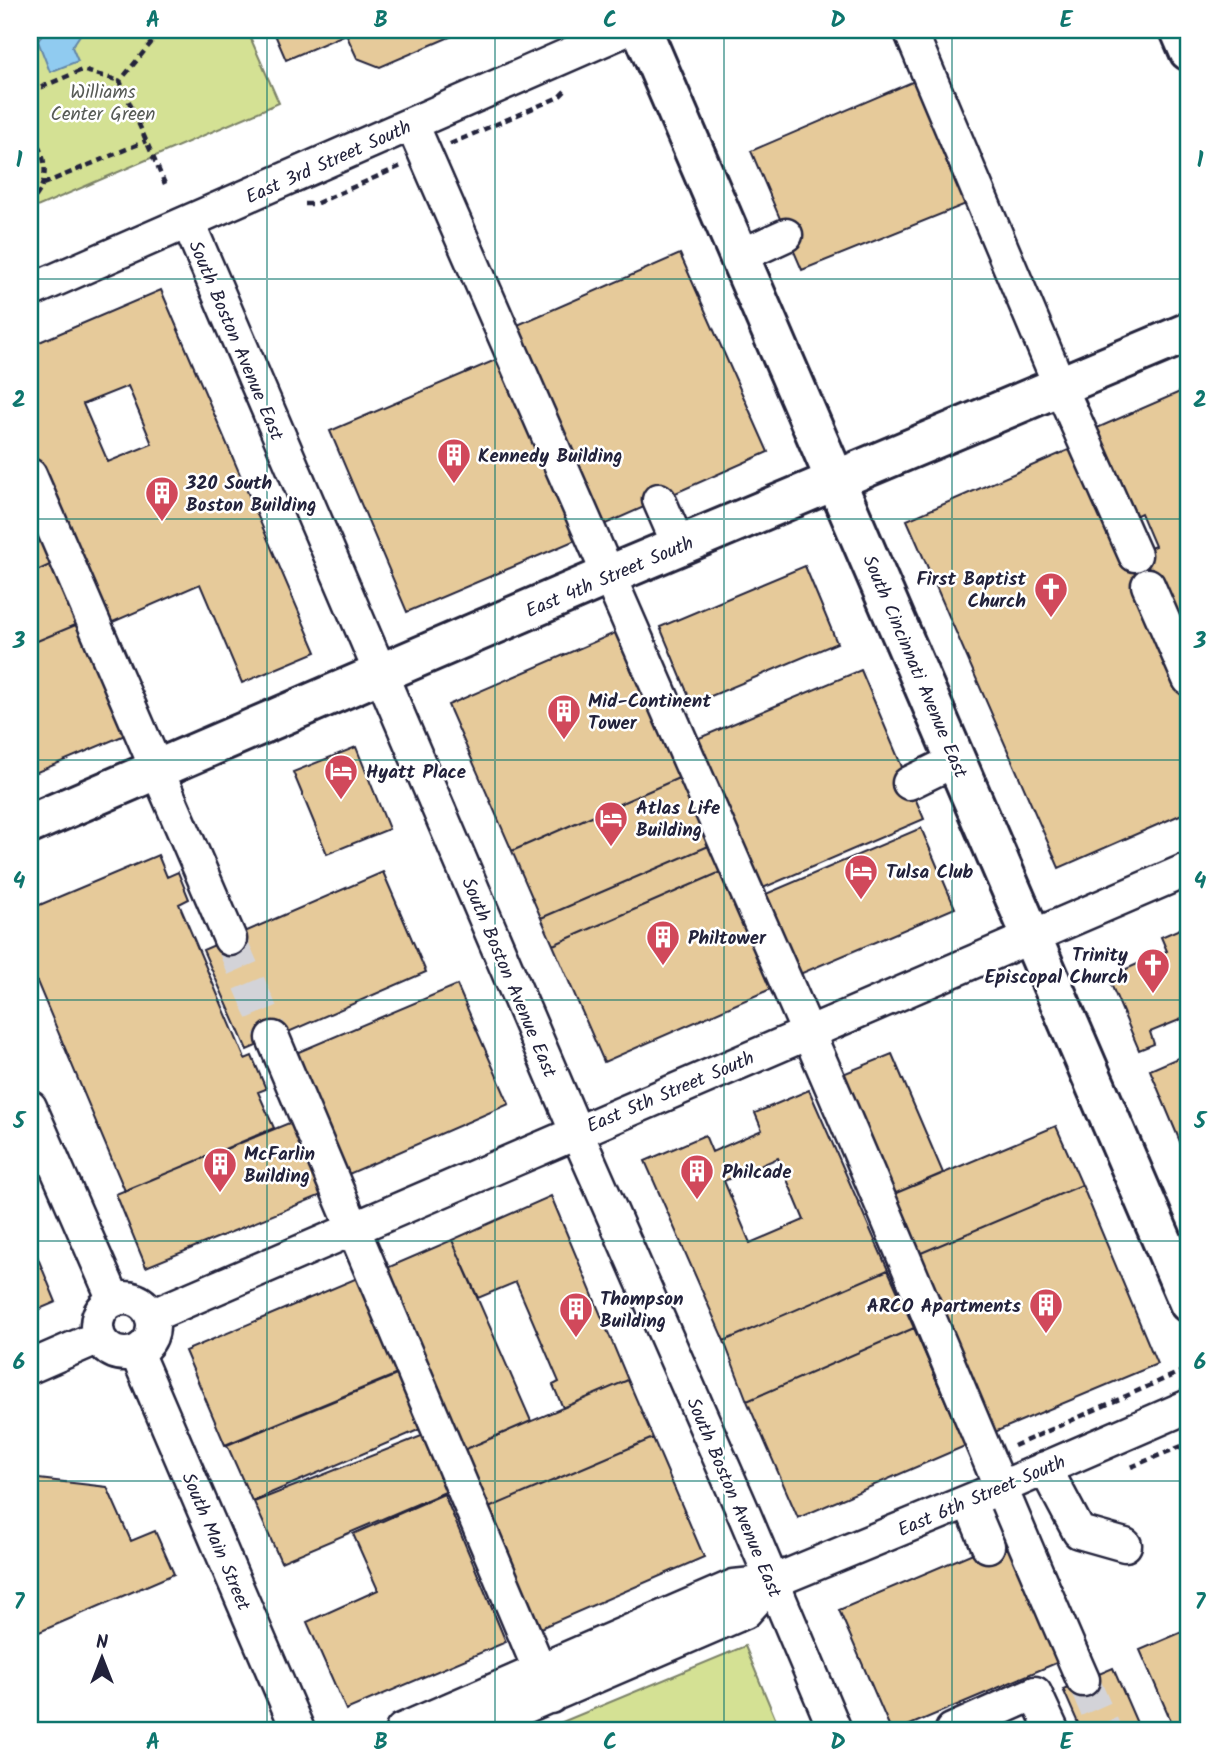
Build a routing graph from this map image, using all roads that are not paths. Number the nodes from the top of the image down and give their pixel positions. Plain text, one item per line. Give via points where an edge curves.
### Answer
1 (625, 30) edge
2 (642, 30) edge
3 (910, 30) edge
4 (1180, 30) edge
5 (1189, 51) edge
6 (412, 124) junction
7 (188, 222) junction
8 (786, 235) dead end
9 (740, 256) junction
10 (30, 291) edge
11 (1189, 332) edge
12 (1060, 386) junction
13 (30, 475) edge
14 (837, 481) junction
15 (659, 500) dead end
16 (679, 545) junction
17 (1135, 555) dead end
18 (607, 576) junction
19 (1148, 585) dead end
20 (380, 673) junction
21 (1189, 679) edge
22 (956, 760) junction
23 (157, 769) junction
24 (909, 783) dead end
25 (30, 824) edge
26 (1189, 869) edge
27 (1031, 937) junction
28 (230, 939) tunnel mouth
29 (808, 1032) junction
30 (273, 1038) tunnel mouth
31 (30, 1107) edge
32 (576, 1131) junction
33 (353, 1228) junction
34 (114, 1300) junction
35 (1189, 1303) edge
36 (151, 1316) junction
37 (99, 1338) junction
38 (136, 1352) junction
39 (30, 1367) edge
40 (1189, 1406) edge
41 (1045, 1468) junction
42 (1000, 1488) junction
43 (969, 1501) junction
44 (1125, 1545) dead end
45 (988, 1546) dead end
46 (772, 1582) junction
47 (1083, 1680) tunnel mouth
48 (546, 1683) junction
49 (298, 1730) edge
50 (402, 1730) edge
51 (471, 1730) edge
52 (835, 1730) edge
53 (952, 1730) edge
54 (1052, 1730) edge

1 - 6 street, East 3rd Street South
2 - 9 main road, South Cincinnati Avenue East
3 - 12 street
4 - 5 main road
6 - 7 street, East 3rd Street South
6 - 18 street
7 - 10 street, East 3rd Street South
7 - 20 street, South Boston Avenue East
8 - 9 street
9 - 14 main road, South Cincinnati Avenue East
11 - 12 main road, East 4th Street South
12 - 14 main road, East 4th Street South
12 - 17 street
13 - 23 street
14 - 16 main road, East 4th Street South
14 - 22 main road, South Cincinnati Avenue East
15 - 16 street
16 - 18 main road, East 4th Street South
18 - 20 main road, East 4th Street South
18 - 29 street
19 - 21 street
20 - 23 main road, East 4th Street South
20 - 32 street, South Boston Avenue East
22 - 24 street
22 - 27 main road, South Cincinnati Avenue East
23 - 25 main road, East 4th Street South
23 - 28 street
26 - 27 street, East 5th Street South
27 - 29 street, East 5th Street South
27 - 35 main road, South Cincinnati Avenue East
29 - 32 street, East 5th Street South
29 - 42 street
30 - 33 street
31 - 34 street
32 - 33 street, East 5th Street South
32 - 46 street, South Boston Avenue East
33 - 36 street, East 5th Street South
33 - 48 street
34 - 36 street via 137,1301
34 - 37 street via 99,1316
36 - 38 street via 151,1338
37 - 38 street via 115,1353
37 - 39 street
38 - 49 street, South Main Street
40 - 41 street, East 6th Street South
41 - 42 street, East 6th Street South
41 - 44 street via 1079,1532
42 - 43 street, East 6th Street South
42 - 47 street
43 - 45 street
43 - 46 street, East 6th Street South
46 - 48 street, East 6th Street South via 734,1586
46 - 52 street, South Boston Avenue East
48 - 50 street, East 6th Street South
48 - 51 street, East 6th Street South
53 - 54 street via 1035,1693

